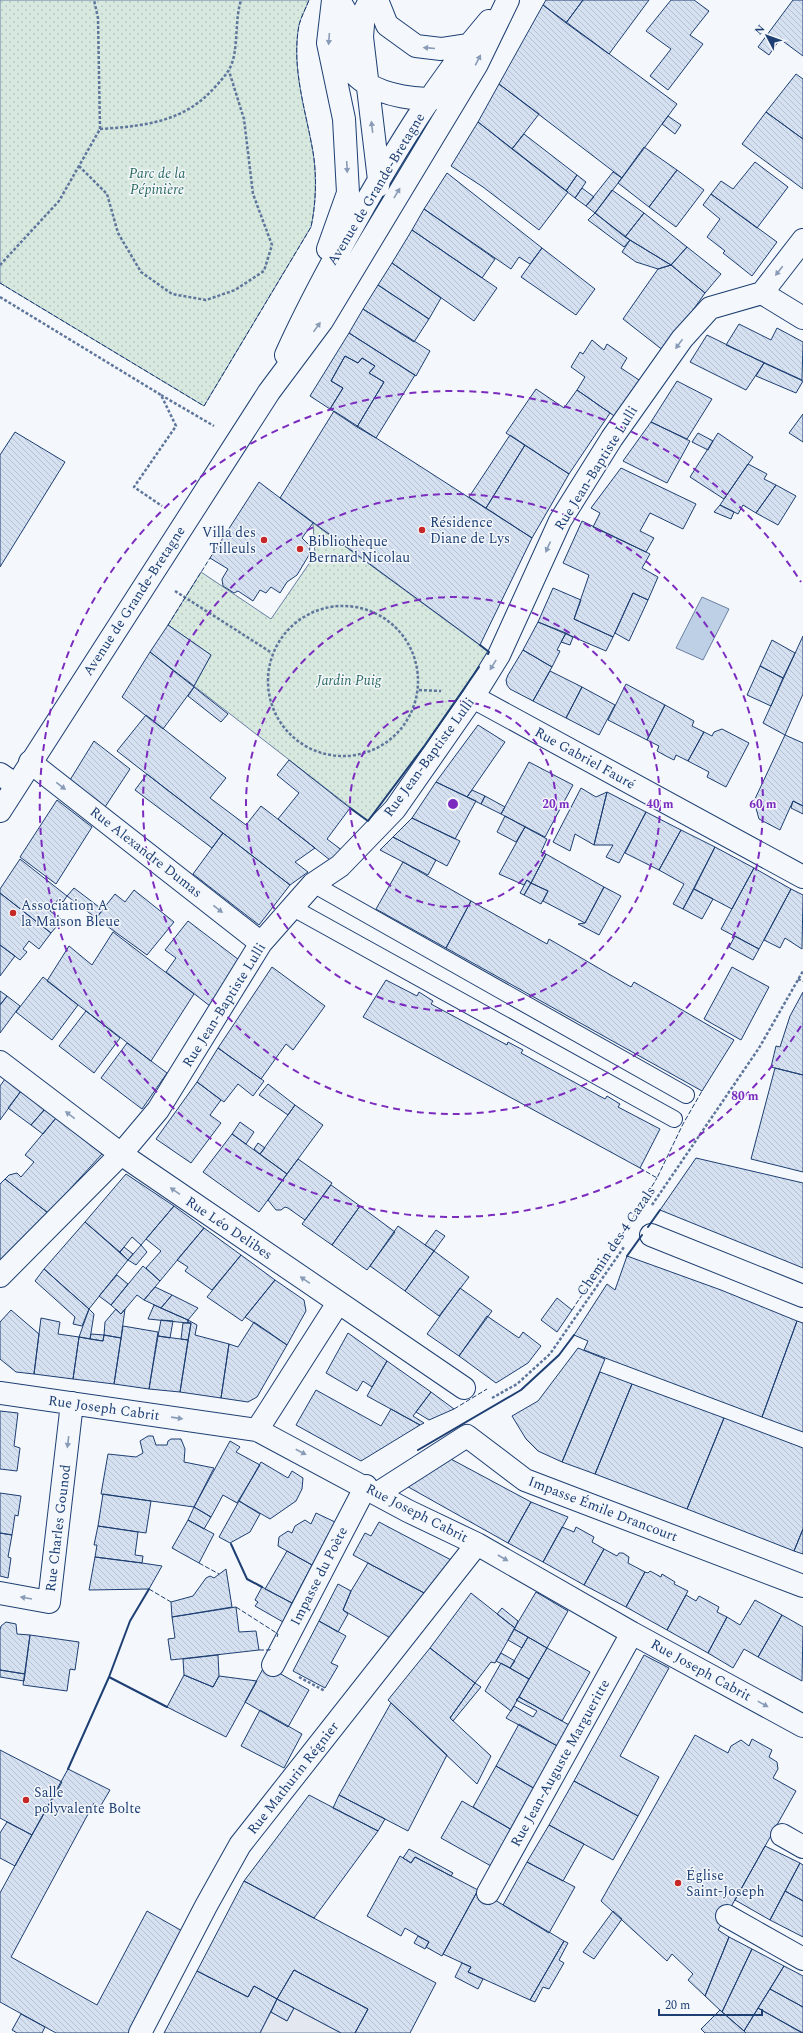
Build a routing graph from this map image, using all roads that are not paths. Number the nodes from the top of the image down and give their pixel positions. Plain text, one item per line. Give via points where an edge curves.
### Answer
1 (333, 0) edge
2 (339, 0) edge
3 (370, 0) edge
4 (377, 0) edge
5 (507, 0) edge
6 (467, 45) junction
7 (366, 84) junction
8 (458, 94) junction
9 (429, 100) junction
10 (379, 180) junction
11 (370, 238) junction
12 (803, 240) edge
13 (762, 293) junction
14 (306, 309) junction
15 (803, 318) edge
16 (269, 392) junction
17 (473, 697) junction
18 (30, 762) junction
19 (8, 780) edge
20 (0, 811) edge
21 (803, 877) edge
22 (313, 884) junction
23 (293, 908) junction
24 (261, 943) junction
25 (0, 1062) edge
26 (686, 1095) dead end
27 (674, 1119) dead end
28 (121, 1154) junction
29 (651, 1235) dead end
30 (0, 1276) edge
31 (803, 1296) edge
32 (338, 1302) junction
33 (464, 1388) dead end
34 (0, 1393) edge
35 (72, 1403) junction
36 (257, 1430) junction
37 (372, 1490) junction
38 (477, 1544) junction
39 (803, 1586) edge
40 (0, 1593) edge
41 (632, 1633) junction
42 (274, 1664) road end
43 (803, 1726) edge
44 (782, 1835) dead end
45 (803, 1847) edge
46 (488, 1893) dead end
47 (727, 1916) dead end
48 (803, 1958) edge
49 (140, 2033) edge

1 -> 14 street via 328,44 344,119 348,193
2 - 7 street via 346,14 349,69
3 - 7 street via 364,12 362,37
6 -> 4 street via 441,49 416,46 387,25
5 - 6 street, Avenue de Grande-Bretagne
8 -> 5 street, Avenue de Grande-Bretagne via 477,64
6 - 9 street, Avenue de Grande-Bretagne
7 - 9 street via 400,97
10 -> 7 street
8 - 9 street
11 -> 8 street, Avenue de Grande-Bretagne
9 - 10 street, Avenue de Grande-Bretagne
10 - 11 street
10 - 14 street, Avenue de Grande-Bretagne
16 -> 11 street, Avenue de Grande-Bretagne via 322,320
12 -> 13 street
13 - 15 street
13 -> 17 street, Rue Jean-Baptiste Lulli via 710,308 682,339 612,438 560,521 499,655
14 - 16 street, Avenue de Grande-Bretagne
16 - 18 street, Avenue de Grande-Bretagne
17 - 21 street, Rue Gabriel Fauré
17 - 22 street, Rue Jean-Baptiste Lulli via 395,809 340,866
18 - 19 street, Avenue de Grande-Bretagne
18 -> 24 street, Rue Alexandre Dumas
19 - 20 street, Avenue de Grande-Bretagne
22 - 23 street, Rue Jean-Baptiste Lulli
22 - 26 lane
23 - 24 street, Rue Jean-Baptiste Lulli
23 - 27 lane
24 - 28 street, Rue Jean-Baptiste Lulli via 158,1110
28 -> 25 street, Rue Léo Delibes
28 - 30 street, Rue Jean-Baptiste Lulli
32 -> 28 street, Rue Léo Delibes
29 - 31 street
32 - 33 street, Rue Léo Delibes
32 - 36 street
34 - 35 street, Rue Joseph Cabrit
35 -> 36 street, Rue Joseph Cabrit
35 -> 40 street, Rue Charles Gounod via 49,1602
36 -> 37 street, Rue Joseph Cabrit
37 - 38 street, Rue Joseph Cabrit via 408,1511
37 - 39 street, Impasse Émile Drancourt via 467,1436 525,1480
37 - 42 street, Impasse du Poète
38 -> 41 street, Rue Joseph Cabrit
38 - 49 street, Rue Mathurin Régnier via 240,1845
41 -> 43 street, Rue Joseph Cabrit
41 - 46 street, Rue Jean-Auguste Margueritte
44 - 45 street
47 - 48 street

